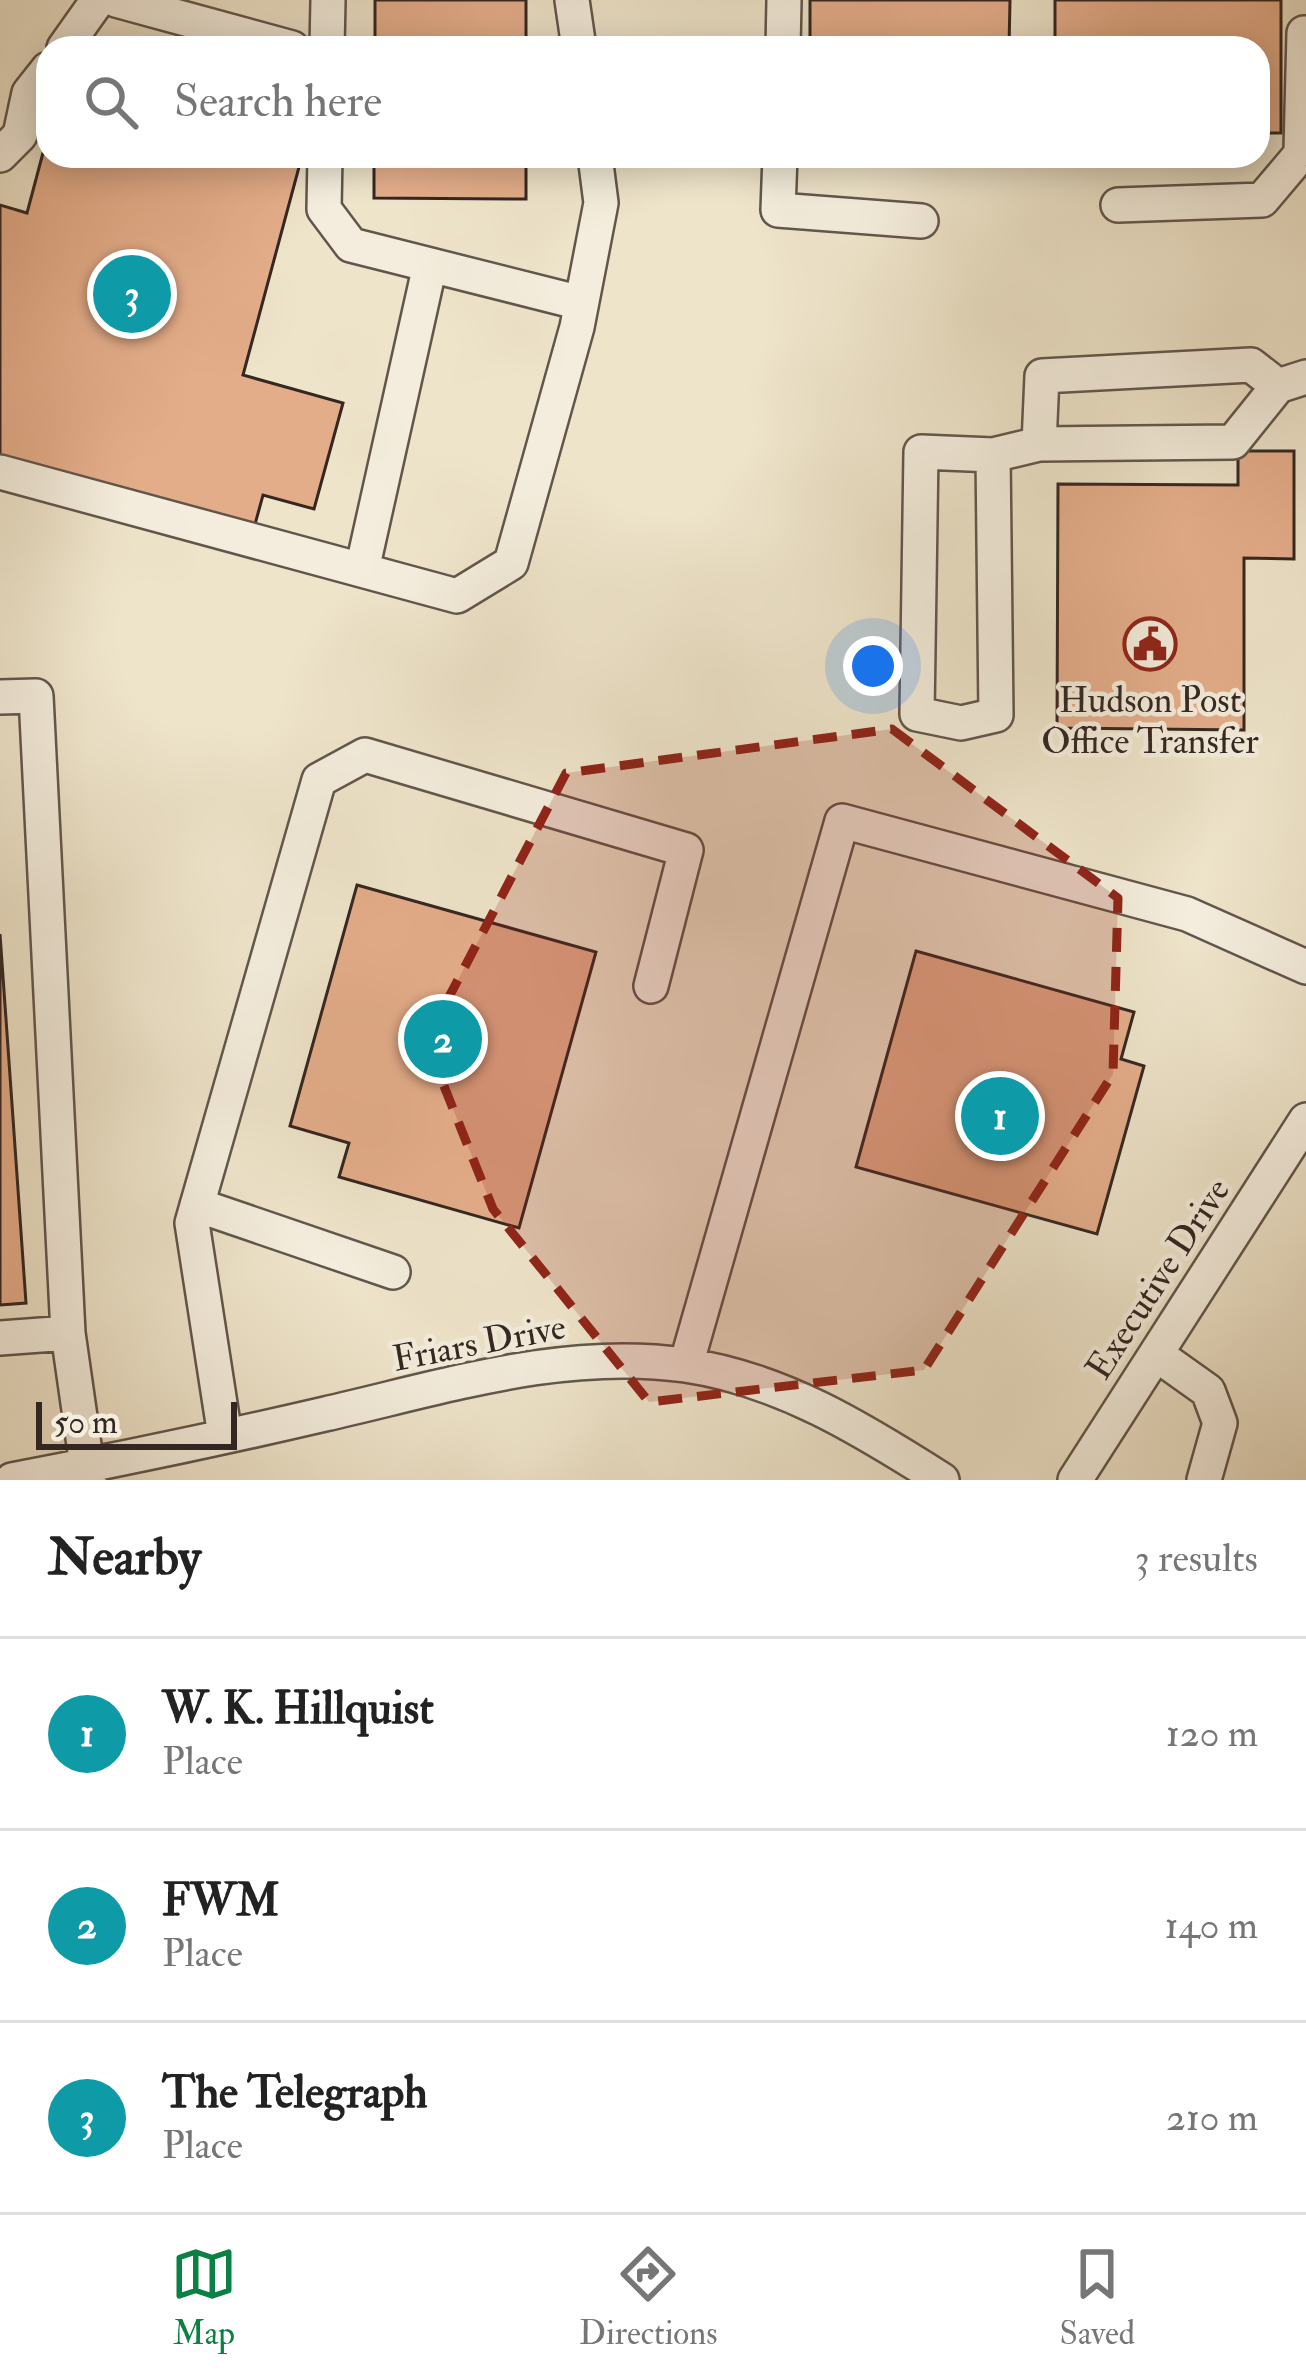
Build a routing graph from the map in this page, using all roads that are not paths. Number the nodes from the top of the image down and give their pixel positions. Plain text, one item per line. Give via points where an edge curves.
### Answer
1 (98, 0) edge
2 (116, 0) edge
3 (328, 0) edge
4 (572, 0) edge
5 (784, 0) edge
6 (1304, 34) edge
7 (72, 36) edge
8 (248, 36) edge
9 (327, 36) edge
10 (577, 36) edge
11 (783, 36) edge
12 (36, 84) edge
13 (1304, 149) edge
14 (0, 155) edge
15 (325, 168) edge
16 (597, 168) edge
17 (779, 168) edge
18 (1118, 205) dead end
19 (921, 221) dead end
20 (430, 265) junction
21 (581, 303) junction
22 (1292, 381) edge
23 (1039, 444) junction
24 (992, 455) junction
25 (0, 472) edge
26 (362, 570) junction
27 (0, 698) edge
28 (1306, 967) edge
29 (651, 986) dead end
30 (1306, 1120) edge
31 (197, 1205) junction
32 (393, 1272) dead end
33 (68, 1333) junction
34 (0, 1338) edge
35 (1156, 1354) junction
36 (686, 1365) junction
37 (225, 1436) junction
38 (87, 1472) edge
39 (12, 1480) edge
40 (942, 1480) edge
41 (1075, 1480) edge
42 (1204, 1480) edge

1 - 7 street
2 - 8 street
3 - 9 street
4 - 10 street
5 - 11 street
6 - 13 street
12 - 14 street via 20,135
13 - 18 street via 1262,200
15 - 20 street via 324,209 351,245
16 - 21 street via 602,202
17 - 19 street via 778,210
20 - 21 street
20 - 26 street
21 - 26 street via 511,563 457,596
22 - 23 street via 1233,442
22 - 23 street via 1251,365 1042,376
23 - 24 street
24 - 24 street via 921,452 917,714 961,723 996,715
25 - 26 street
27 - 33 street via 36,696
28 - 36 street via 1187,914 842,821
29 - 31 street via 686,850 365,755 319,780
30 - 35 street, Executive Drive
31 - 32 street
31 - 37 street via 192,1223
33 - 34 street
33 - 38 street
35 - 41 street, Executive Drive
35 - 42 street via 1208,1391 1220,1424
36 - 37 street, Friars Drive via 538,1366
36 - 40 street, Friars Drive via 813,1404
37 - 38 street, Friars Drive
38 - 39 street, Friars Drive

